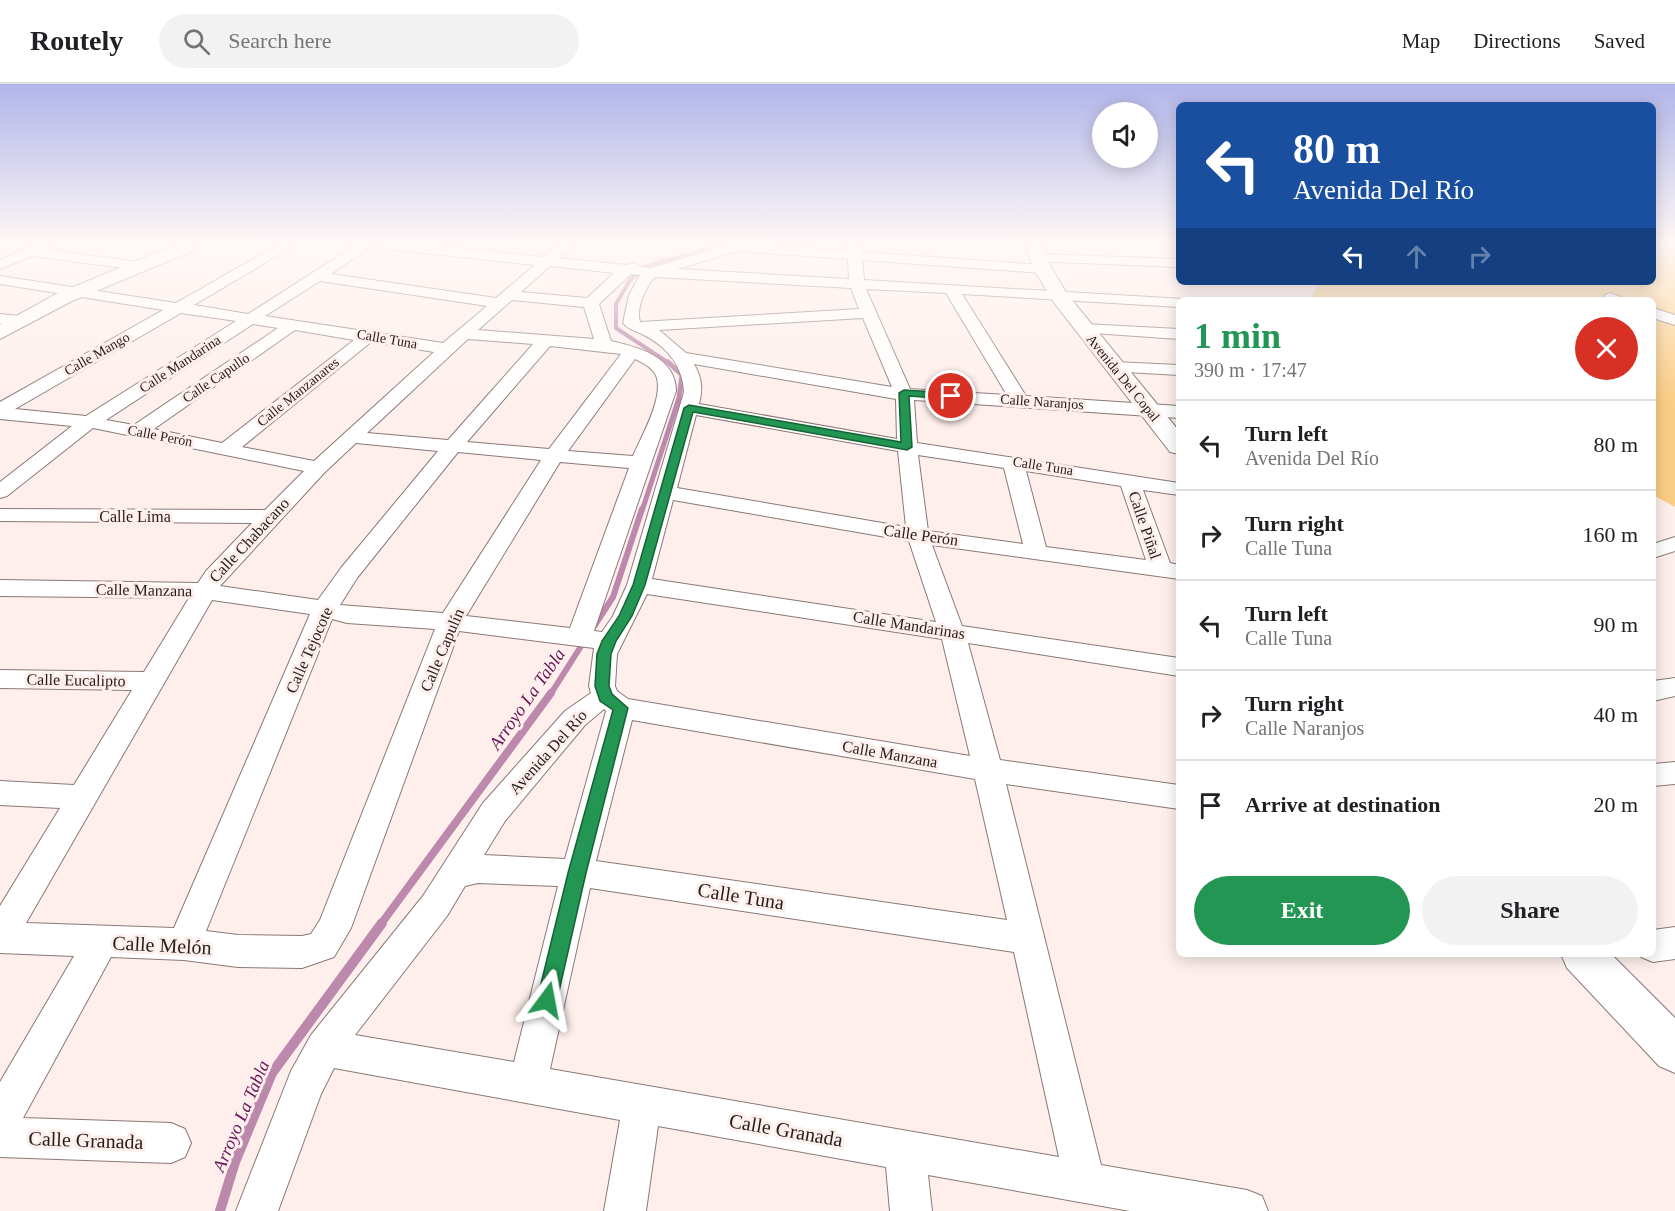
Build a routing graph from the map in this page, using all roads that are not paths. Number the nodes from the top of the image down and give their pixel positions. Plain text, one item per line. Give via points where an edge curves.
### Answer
1 (66, 298) edge
2 (123, 298) edge
3 (193, 298) edge
4 (282, 298) edge
5 (492, 298) edge
6 (599, 298) edge
7 (637, 298) edge
8 (861, 298) edge
9 (957, 298) edge
10 (1060, 298) edge
11 (1091, 298) edge
12 (503, 299) junction
13 (1176, 302) edge
14 (591, 303) junction
15 (178, 306) junction
16 (1675, 308) edge
17 (1656, 311) edge
18 (867, 313) junction
19 (1656, 313) edge
20 (252, 317) junction
21 (0, 319) edge
22 (1675, 320) edge
23 (20, 321) junction
24 (294, 324) junction
25 (1084, 329) junction
26 (0, 333) edge
27 (464, 334) junction
28 (1176, 334) edge
29 (369, 336) junction
30 (634, 339) junction
31 (545, 341) junction
32 (604, 345) junction
33 (447, 350) junction
34 (682, 357) junction
35 (1114, 367) junction
36 (1176, 370) edge
37 (904, 393) junction
38 (1019, 400) junction
39 (689, 408) junction
40 (1149, 410) junction
41 (0, 411) edge
42 (1176, 412) edge
43 (89, 422) junction
44 (137, 432) junction
45 (351, 437) junction
46 (1176, 443) edge
47 (907, 447) junction
48 (451, 448) junction
49 (227, 449) junction
50 (553, 457) junction
51 (1013, 462) junction
52 (640, 463) junction
53 (318, 468) junction
54 (1130, 481) junction
55 (1176, 489) edge
56 (0, 492) edge
57 (664, 492) junction
58 (0, 515) edge
59 (270, 517) junction
60 (918, 536) junction
61 (1675, 544) edge
62 (1656, 550) edge
63 (1036, 551) junction
64 (1170, 570) edge
65 (639, 585) junction
66 (0, 588) edge
67 (203, 591) junction
68 (324, 610) junction
69 (450, 622) junction
70 (951, 632) junction
71 (593, 639) junction
72 (1176, 667) edge
73 (0, 679) edge
74 (152, 681) junction
75 (1675, 687) edge
76 (1656, 690) edge
77 (613, 703) junction
78 (988, 770) junction
79 (1675, 773) edge
80 (1656, 775) edge
81 (0, 793) edge
82 (83, 797) junction
83 (1176, 797) edge
84 (577, 873) junction
85 (453, 876) junction
86 (0, 937) edge
87 (1028, 939) junction
88 (101, 942) junction
89 (1675, 943) edge
90 (184, 944) junction
91 (322, 946) joint
92 (1656, 946) edge
93 (1595, 957) edge
94 (324, 1048) junction
95 (1675, 1050) edge
96 (527, 1085) junction
97 (642, 1104) junction
98 (0, 1120) edge
99 (0, 1137) edge
100 (171, 1143) dead end
101 (905, 1152) junction
102 (1085, 1182) junction
103 (1192, 1206) edge
104 (257, 1211) edge
105 (625, 1211) edge
106 (911, 1211) edge
107 (1247, 1211) edge

1 - 23 street
2 - 15 street, Calle Tuna
3 - 15 street, Calle Mango
4 - 20 street, Calle Mandarina
5 - 12 street
6 - 14 street
7 - 30 street via 630,315
8 - 18 street
9 - 38 street
10 - 25 street, Avenida Del Copal
11 - 13 street
12 - 14 street
12 - 27 street, Calle Chabacano
14 - 32 street
15 - 20 street, Calle Tuna
15 - 41 street, Calle Mango
16 - 17 street
18 - 30 street
18 - 37 street
19 - 22 street
20 - 24 street, Calle Tuna
20 - 43 street, Calle Mandarina
21 - 23 street
23 - 26 street
24 - 29 street, Calle Tuna
24 - 44 street, Calle Capullo
25 - 28 street
25 - 35 street, Avenida Del Copal
27 - 31 street
27 - 33 street, Calle Chabacano
29 - 33 street, Calle Tuna
29 - 49 street, Calle Manzanares
30 - 32 street
30 - 34 street via 653,334
30 - 50 street, Calle Capulín
30 - 52 street via 668,385
31 - 32 street
31 - 48 street, Calle Tejocote
33 - 45 street, Calle Chabacano
34 - 37 street
34 - 39 street via 694,382
35 - 36 street
35 - 40 street, Avenida Del Copal
37 - 38 street, Calle Naranjos
37 - 47 street
38 - 40 street, Calle Naranjos
39 - 47 street, Calle Tuna
39 - 57 street
40 - 42 street, Calle Naranjos
40 - 46 street, Avenida Del Copal
41 - 43 street, Calle Perón
43 - 44 street, Calle Perón
43 - 56 street, Calle Mandarina
44 - 49 street, Calle Perón
45 - 48 street
45 - 53 street, Calle Chabacano
47 - 51 street, Calle Tuna
47 - 60 street
48 - 50 street
48 - 68 street, Calle Tejocote via 349,573
49 - 53 street, Calle Perón
50 - 52 street
50 - 69 street, Calle Capulín
51 - 54 street, Calle Tuna
51 - 63 street
52 - 71 street
53 - 59 street, Calle Chabacano
54 - 55 street, Calle Tuna
54 - 64 street, Calle Piñal
57 - 60 street, Calle Perón
57 - 65 street
58 - 59 street, Calle Lima
59 - 67 street, Calle Chabacano
60 - 63 street, Calle Perón
60 - 70 street
61 - 62 street
63 - 64 street, Calle Perón
65 - 70 street, Calle Mandarinas
65 - 71 street via 625,616
66 - 67 street, Calle Manzana
67 - 68 street, Calle Manzana
67 - 74 street, Calle Chabacano
68 - 69 street, Calle Manzana
68 - 90 street, Calle Tejocote
69 - 71 street, Calle Manzana
69 - 91 street, Calle Capulín via 334,928
70 - 72 street, Calle Mandarinas
70 - 78 street
71 - 77 street via 603,666 602,686
73 - 74 street, Calle Eucalipto
74 - 82 street, Calle Chabacano
75 - 76 street
77 - 78 street, Calle Manzana
77 - 84 street
77 - 85 street, Avenida Del Río via 595,702 575,718 494,812
78 - 83 street, Calle Manzana
78 - 87 street
79 - 80 street
81 - 82 street
82 - 86 street, Calle Chabacano
84 - 85 street, Calle Tuna via 478,869
84 - 87 street, Calle Tuna
84 - 96 street
85 - 94 street, Avenida Del Río via 435,906
86 - 88 street, Calle Melón
87 - 102 street
88 - 90 street, Calle Melón
88 - 98 street
89 - 92 street
90 - 91 street, Calle Melón via 238,951 302,952
93 - 95 street
94 - 96 street, Calle Granada
94 - 104 street, Avenida Del Río via 304,1085
96 - 97 street, Calle Granada
97 - 101 street, Calle Granada
97 - 105 street
99 - 100 street, Calle Granada
101 - 102 street, Calle Granada
101 - 106 street
102 - 103 street, Calle Granada
103 - 107 street, Calle Granada

